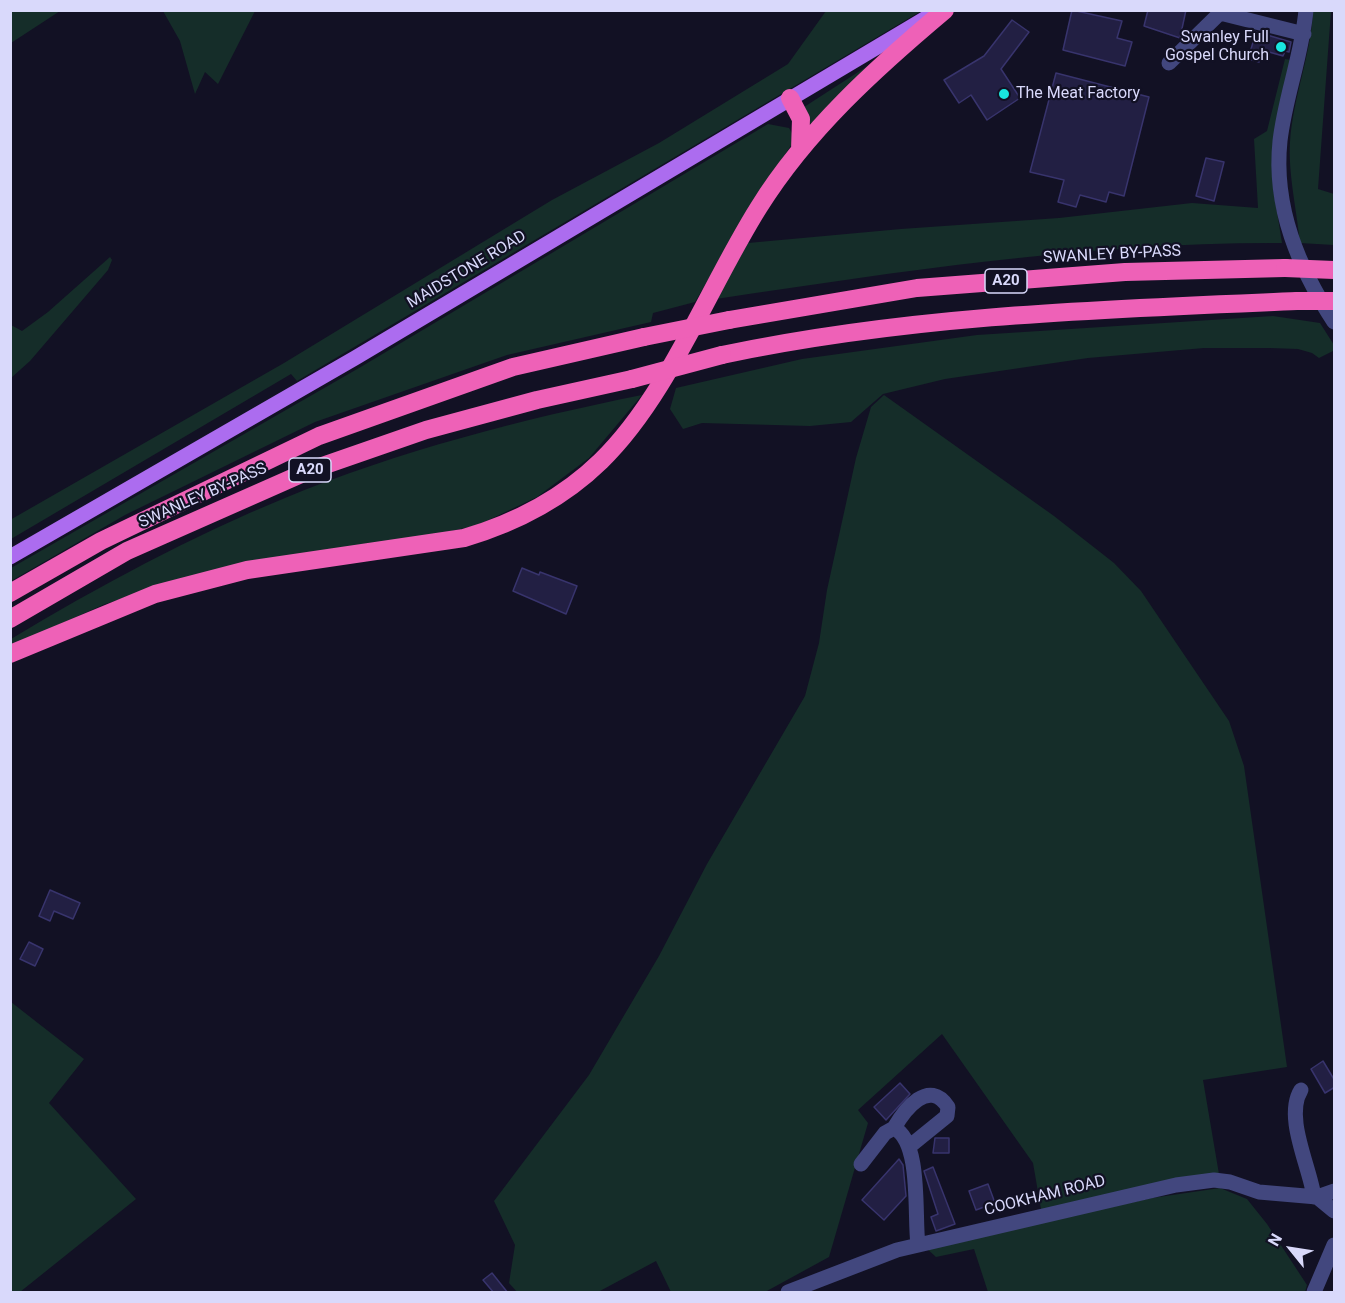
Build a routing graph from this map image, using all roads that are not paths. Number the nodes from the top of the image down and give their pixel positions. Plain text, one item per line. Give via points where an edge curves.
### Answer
1 (940, 10) edge
2 (945, 10) edge
3 (1306, 10) edge
4 (1304, 34) junction
5 (1169, 63) dead end
6 (790, 98) junction
7 (800, 150) junction
8 (1334, 270) edge
9 (1335, 301) edge
10 (1335, 322) edge
11 (10, 557) edge
12 (10, 593) edge
13 (10, 619) edge
14 (10, 654) edge
15 (1301, 1089) dead end
16 (894, 1128) junction
17 (910, 1146) junction
18 (861, 1164) dead end
19 (1335, 1191) edge
20 (1316, 1197) junction
21 (1335, 1211) edge
22 (918, 1245) junction
23 (1335, 1245) edge
24 (788, 1293) edge
25 (1314, 1293) edge

1 - 6 main road, MAIDSTONE ROAD
2 - 7 highway via 880,64
3 - 4 street
4 - 5 street via 1220,13
4 - 10 street via 1280,141 1279,184 1286,225 1313,288
6 - 7 highway via 801,119
6 - 11 main road, MAIDSTONE ROAD via 336,369
7 - 14 highway via 759,207 648,403 601,461 545,504 498,528 464,538 247,570 155,594
8 - 12 highway, SWANLEY BY-PASS / A20, bridge via 1125,272 917,288 729,320 513,367 319,436 100,541
9 - 13 highway, SWANLEY BY-PASS / A20, bridge via 1127,308 936,323 763,346 537,400 426,430 308,471 127,551
15 - 20 street via 1295,1115
16 - 17 street
16 - 17 street via 909,1107 924,1095 930,1093 943,1099 948,1107 947,1116
16 - 18 street via 885,1133
17 - 22 street
19 - 20 street, COOKHAM ROAD
20 - 21 street
20 - 22 street, COOKHAM ROAD via 1259,1192 1222,1181 1185,1184
22 - 24 street, COOKHAM ROAD
23 - 25 street

